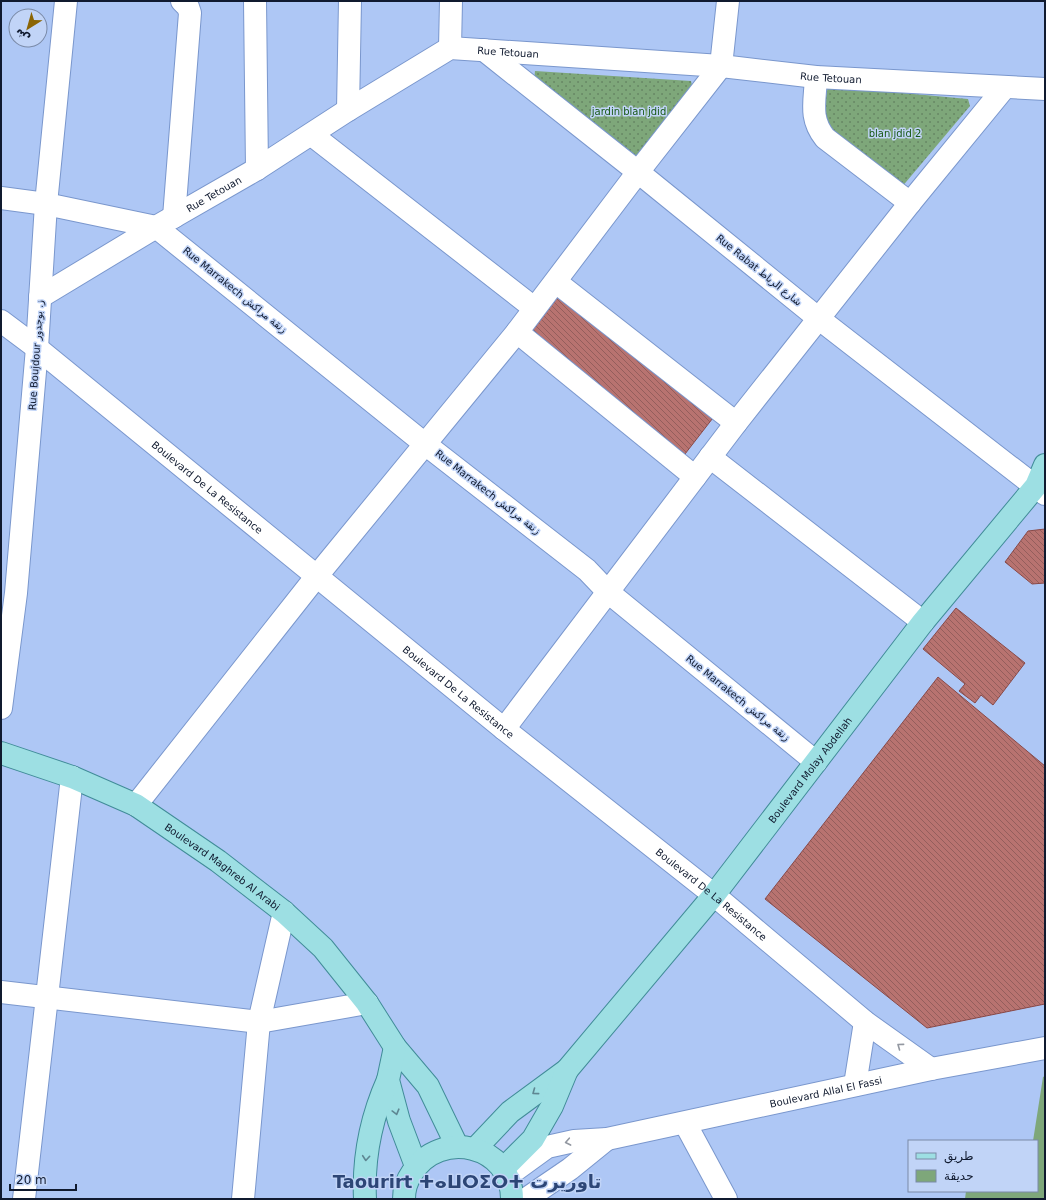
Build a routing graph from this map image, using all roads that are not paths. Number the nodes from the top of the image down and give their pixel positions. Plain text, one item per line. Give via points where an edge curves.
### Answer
1 (66, 1) edge
2 (182, 1) edge
3 (255, 1) edge
4 (350, 1) edge
5 (451, 1) edge
6 (728, 1) edge
7 (450, 48) junction
8 (484, 50) junction
9 (721, 66) junction
10 (816, 77) junction
11 (1005, 87) junction
12 (1045, 88) edge
13 (348, 110) junction
14 (312, 135) junction
15 (257, 169) junction
16 (638, 172) junction
17 (1, 198) edge
18 (910, 203) junction
19 (46, 204) junction
20 (165, 222) junction
21 (556, 282) junction
22 (40, 297) junction
23 (534, 308) junction
24 (818, 318) junction
25 (1, 321) edge
26 (517, 332) junction
27 (37, 348) junction
28 (736, 423) junction
29 (425, 444) junction
30 (710, 457) junction
31 (1045, 466) edge
32 (695, 477) junction
33 (1040, 490) edge
34 (316, 576) junction
35 (608, 592) junction
36 (923, 622) junction
37 (1, 708) edge
38 (504, 729) junction
39 (1, 753) edge
40 (816, 762) junction
41 (72, 778) junction
42 (136, 805) junction
43 (714, 895) junction
44 (284, 912) junction
45 (1, 992) edge
46 (47, 997) junction
47 (367, 1003) junction
48 (259, 1022) junction
49 (866, 1022) junction
50 (395, 1047) junction
51 (1045, 1048) edge
52 (931, 1069) junction
53 (567, 1070) junction
54 (388, 1080) junction
55 (855, 1085) junction
56 (685, 1124) junction
57 (607, 1139) junction
58 (466, 1148) junction
59 (416, 1166) junction
60 (505, 1173) junction
61 (403, 1198) edge
62 (24, 1199) edge
63 (243, 1199) edge
64 (365, 1199) edge
65 (512, 1199) edge
66 (526, 1199) edge
67 (726, 1199) edge

1 - 19 street, Rue Boujdour ز. بوجدور
2 - 20 street via 190,12
3 - 15 street
4 - 13 street
5 - 7 street
6 - 9 street
7 - 8 street, Rue Tetouan
7 - 13 street, Rue Tetouan
8 - 9 street, Rue Tetouan
8 - 16 street, Rue Rabat شارع الرباط
9 - 10 street, Rue Tetouan
9 - 16 street
10 - 11 street, Rue Tetouan
10 - 18 street via 814,117 817,128 826,138
11 - 12 street, Rue Tetouan
11 - 18 street
13 - 14 street, Rue Tetouan
14 - 15 street, Rue Tetouan
14 - 23 street
15 - 20 street, Rue Tetouan
16 - 21 street
16 - 24 street, Rue Rabat شارع الرباط
17 - 19 street
18 - 24 street
19 - 20 street
19 - 22 street, Rue Boujdour ز. بوجدور
20 - 22 street, Rue Tetouan
20 - 29 street, Rue Marrakech زنقة مراكش
21 - 23 street
21 - 28 street
22 - 27 street, Rue Boujdour ز. بوجدور
23 - 26 street
24 - 28 street
24 - 33 street, Rue Rabat شارع الرباط
25 - 27 street, Boulevard De La Resistance
26 - 29 street
26 - 32 street
27 - 34 street, Boulevard De La Resistance
27 - 37 street, Rue Boujdour ز. بوجدور via 16,593
28 - 30 street
29 - 34 street
29 - 35 street, Rue Marrakech زنقة مراكش via 586,570
30 - 32 street
30 - 36 street
31 - 33 main road, Boulevard Molay Abdellah
32 - 35 street
33 - 36 main road, Boulevard Molay Abdellah
34 - 38 street, Boulevard De La Resistance
34 - 42 street
35 - 38 street
35 - 40 street, Rue Marrakech زنقة مراكش
36 - 40 main road, Boulevard Molay Abdellah
38 - 43 street, Boulevard De La Resistance
39 - 41 main road, Boulevard Maghreb Al Arabi
40 - 43 main road, Boulevard Molay Abdellah
41 - 42 main road, Boulevard Maghreb Al Arabi
41 - 46 street
42 - 44 main road, Boulevard Maghreb Al Arabi via 218,861
43 - 49 street, Boulevard De La Resistance
43 - 53 main road, Boulevard Molay Abdellah
44 - 47 main road, Boulevard Maghreb Al Arabi via 323,948
44 - 48 street
45 - 46 street
46 - 48 street
46 - 62 street
47 - 48 street
47 - 50 main road, Boulevard Maghreb Al Arabi
48 - 63 street
52 -> 49 street, Boulevard De La Resistance
49 - 55 street
50 - 54 main road
50 - 58 main road, Boulevard Maghreb Al Arabi via 428,1086
51 - 52 street, Boulevard Allal El Fassi
52 - 55 street, Boulevard Allal El Fassi
53 -> 58 main road
53 - 60 main road via 552,1106 533,1139
54 -> 59 main road via 399,1121
54 -> 64 main road via 374,1113 367,1147
55 - 56 street, Boulevard Allal El Fassi
56 - 57 street, Boulevard Allal El Fassi
56 - 67 street
57 -> 60 street, Boulevard Allal El Fassi via 574,1141 546,1147
57 - 66 street via 570,1169
58 - 59 main road via 442,1149 427,1156
58 - 60 main road via 490,1157
59 - 61 main road
60 - 65 main road

